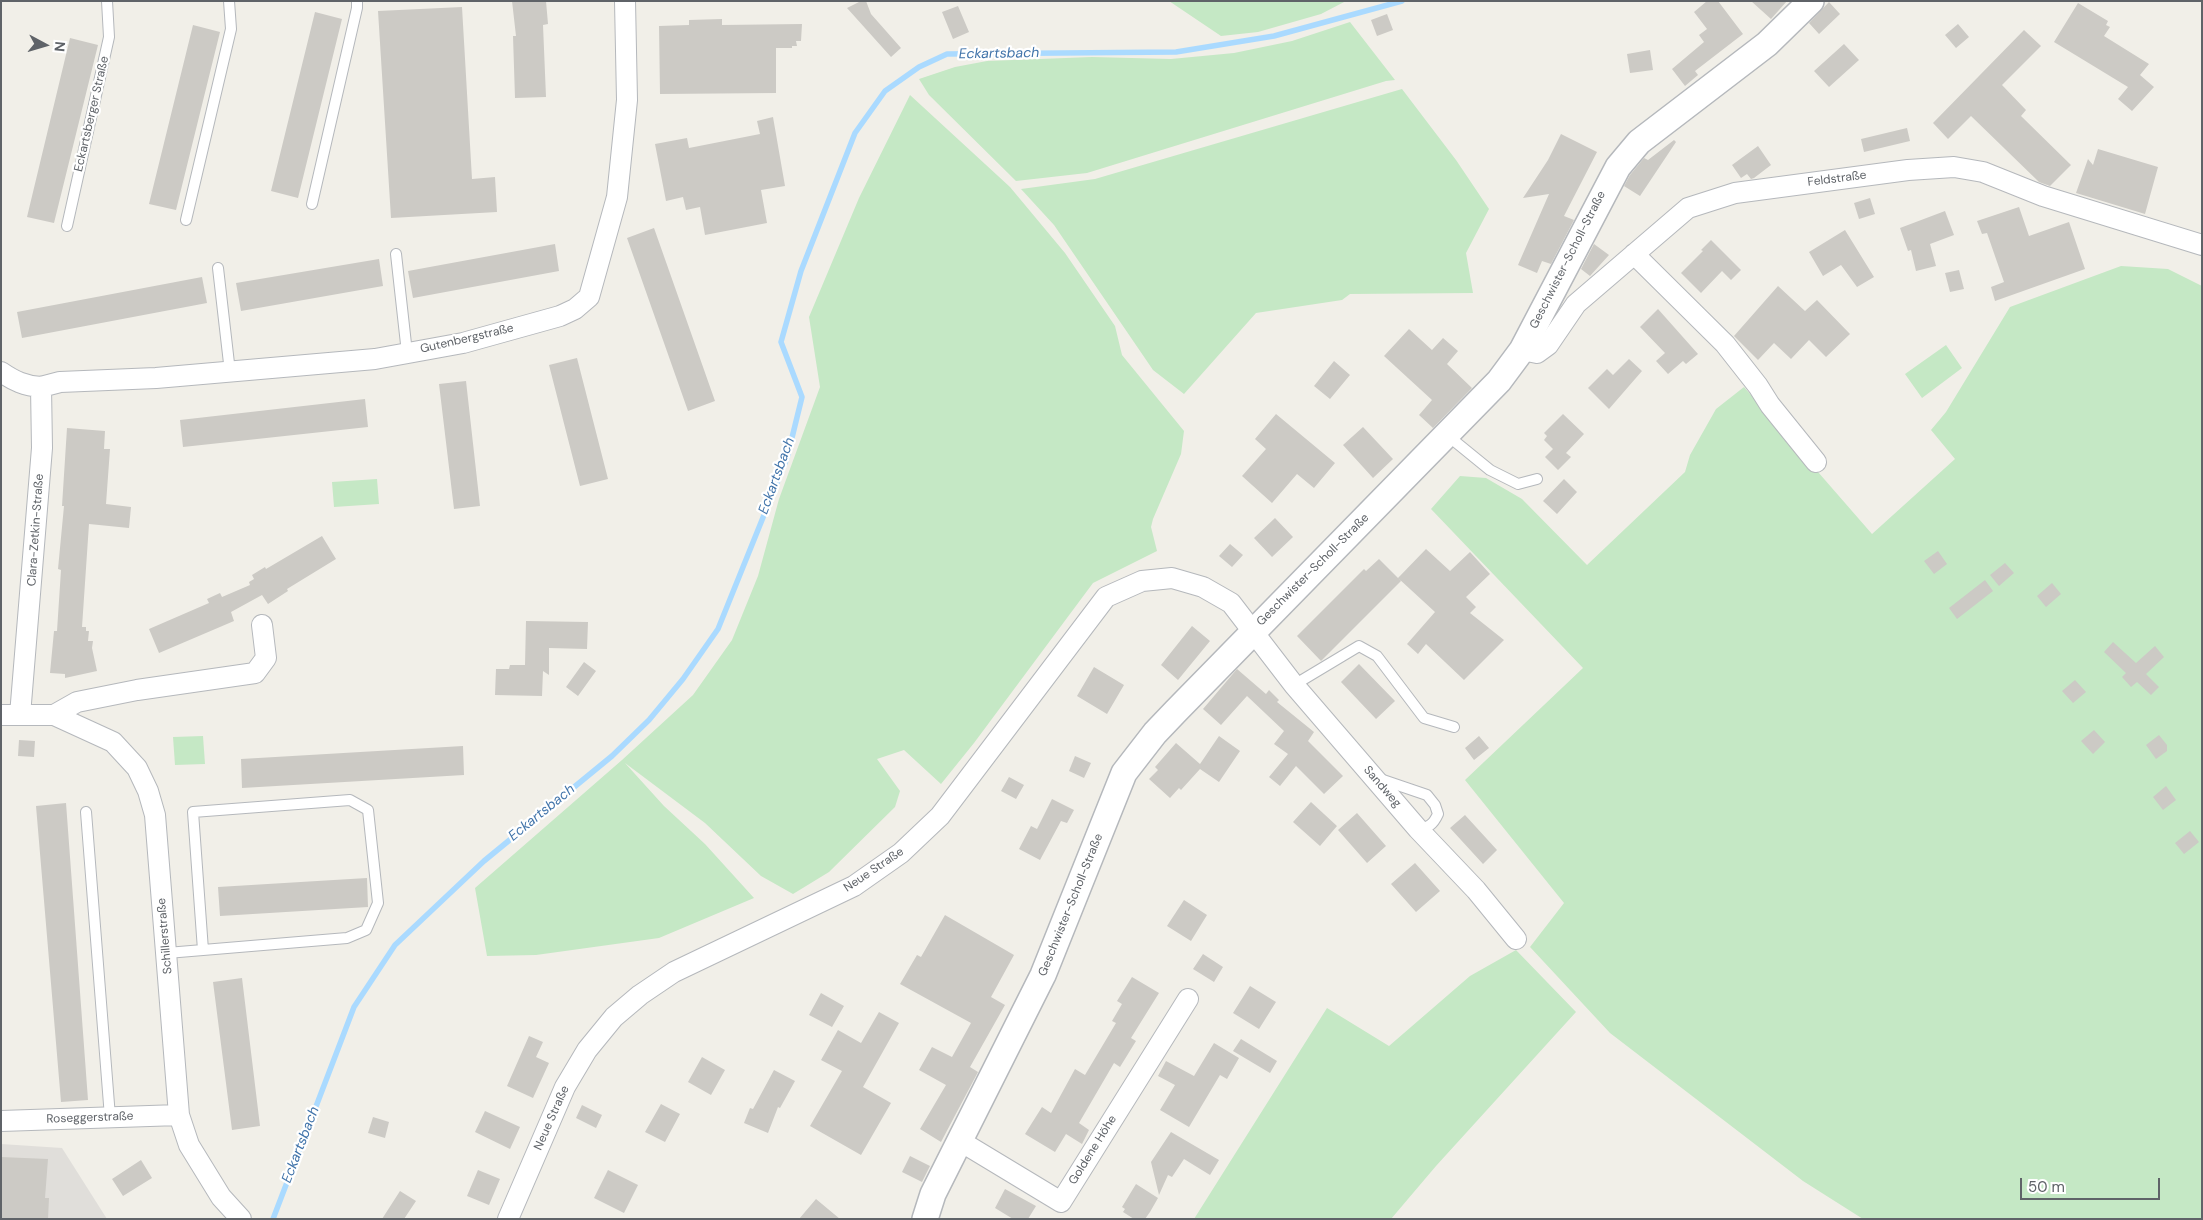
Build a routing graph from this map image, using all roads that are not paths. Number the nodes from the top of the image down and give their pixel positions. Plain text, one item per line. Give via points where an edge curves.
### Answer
1 (107, 1) edge
2 (229, 1) edge
3 (356, 1) edge
4 (625, 1) edge
5 (1811, 1) edge
6 (312, 204) dead end
7 (186, 220) dead end
8 (67, 226) dead end
9 (2202, 245) edge
10 (396, 254) dead end
11 (1634, 254) junction
12 (218, 268) dead end
13 (1522, 350) junction
14 (407, 353) junction
15 (1, 372) edge
16 (230, 372) junction
17 (41, 387) junction
18 (1447, 435) junction
19 (1816, 462) dead end
20 (1537, 480) dead end
21 (262, 625) dead end
22 (1252, 632) junction
23 (1294, 685) junction
24 (11, 715) edge
25 (54, 715) junction
26 (1454, 727) dead end
27 (1374, 777) junction
28 (86, 812) dead end
29 (1418, 829) junction
30 (1516, 939) dead end
31 (203, 950) junction
32 (167, 953) junction
33 (1188, 999) dead end
34 (179, 1115) junction
35 (110, 1116) junction
36 (1, 1121) edge
37 (960, 1141) junction
38 (241, 1219) edge
39 (508, 1219) edge
40 (925, 1219) edge

1 - 8 lane, Eckartsberger Straße via 109,37
2 - 7 lane via 231,29
3 - 6 lane
4 - 14 street, Gutenbergstraße via 627,100 616,197 588,297 575,309 560,316 463,343
5 - 13 street, Geschwister-Scholl-Straße via 1767,44 1639,142 1618,166
9 - 11 street, Feldstraße via 2043,196 1983,172 1954,167 1908,170 1735,194 1688,208
10 - 14 lane
11 - 13 street, Feldstraße via 1576,304 1548,345 1537,353
11 - 19 street via 1725,344
12 - 16 lane
13 - 18 street, Geschwister-Scholl-Straße via 1498,381
14 - 16 street, Gutenbergstraße via 375,359
15 - 17 street via 27,386
16 - 17 street, Gutenbergstraße via 60,382
17 - 24 street, Clara-Zetkin-Straße via 42,448
18 - 20 lane via 1490,470 1518,484
18 - 22 street, Geschwister-Scholl-Straße
21 - 25 street, Schillerstraße via 266,658 255,673 77,702
22 - 23 street, Sandweg
22 - 37 street, Geschwister-Scholl-Straße via 1155,733 1124,773 1043,975
22 - 39 street, Neue Straße via 1231,603 1202,587 1172,578 1142,581 1106,598 940,816 901,853 854,886 674,972 640,994 614,1017 586,1050 565,1088
23 - 26 lane via 1359,646 1377,656 1424,718
23 - 27 street, Sandweg
24 - 25 street, Schillerstraße
25 - 32 street, Schillerstraße via 113,742 137,768 148,791 155,815
27 - 29 street, Sandweg
27 - 29 lane via 1427,795 1438,814 1429,826
28 - 35 lane
29 - 30 street, Sandweg via 1476,890
31 - 31 lane via 347,938 366,930 378,903 368,810 350,800 193,812
31 - 32 lane
32 - 34 street, Schillerstraße
33 - 37 street, Goldene Höhe via 1061,1202
34 - 35 street, Roseggerstraße
34 - 38 street, Schillerstraße via 189,1145 221,1197
35 - 36 street, Roseggerstraße
37 - 40 street, Geschwister-Scholl-Straße via 933,1194

